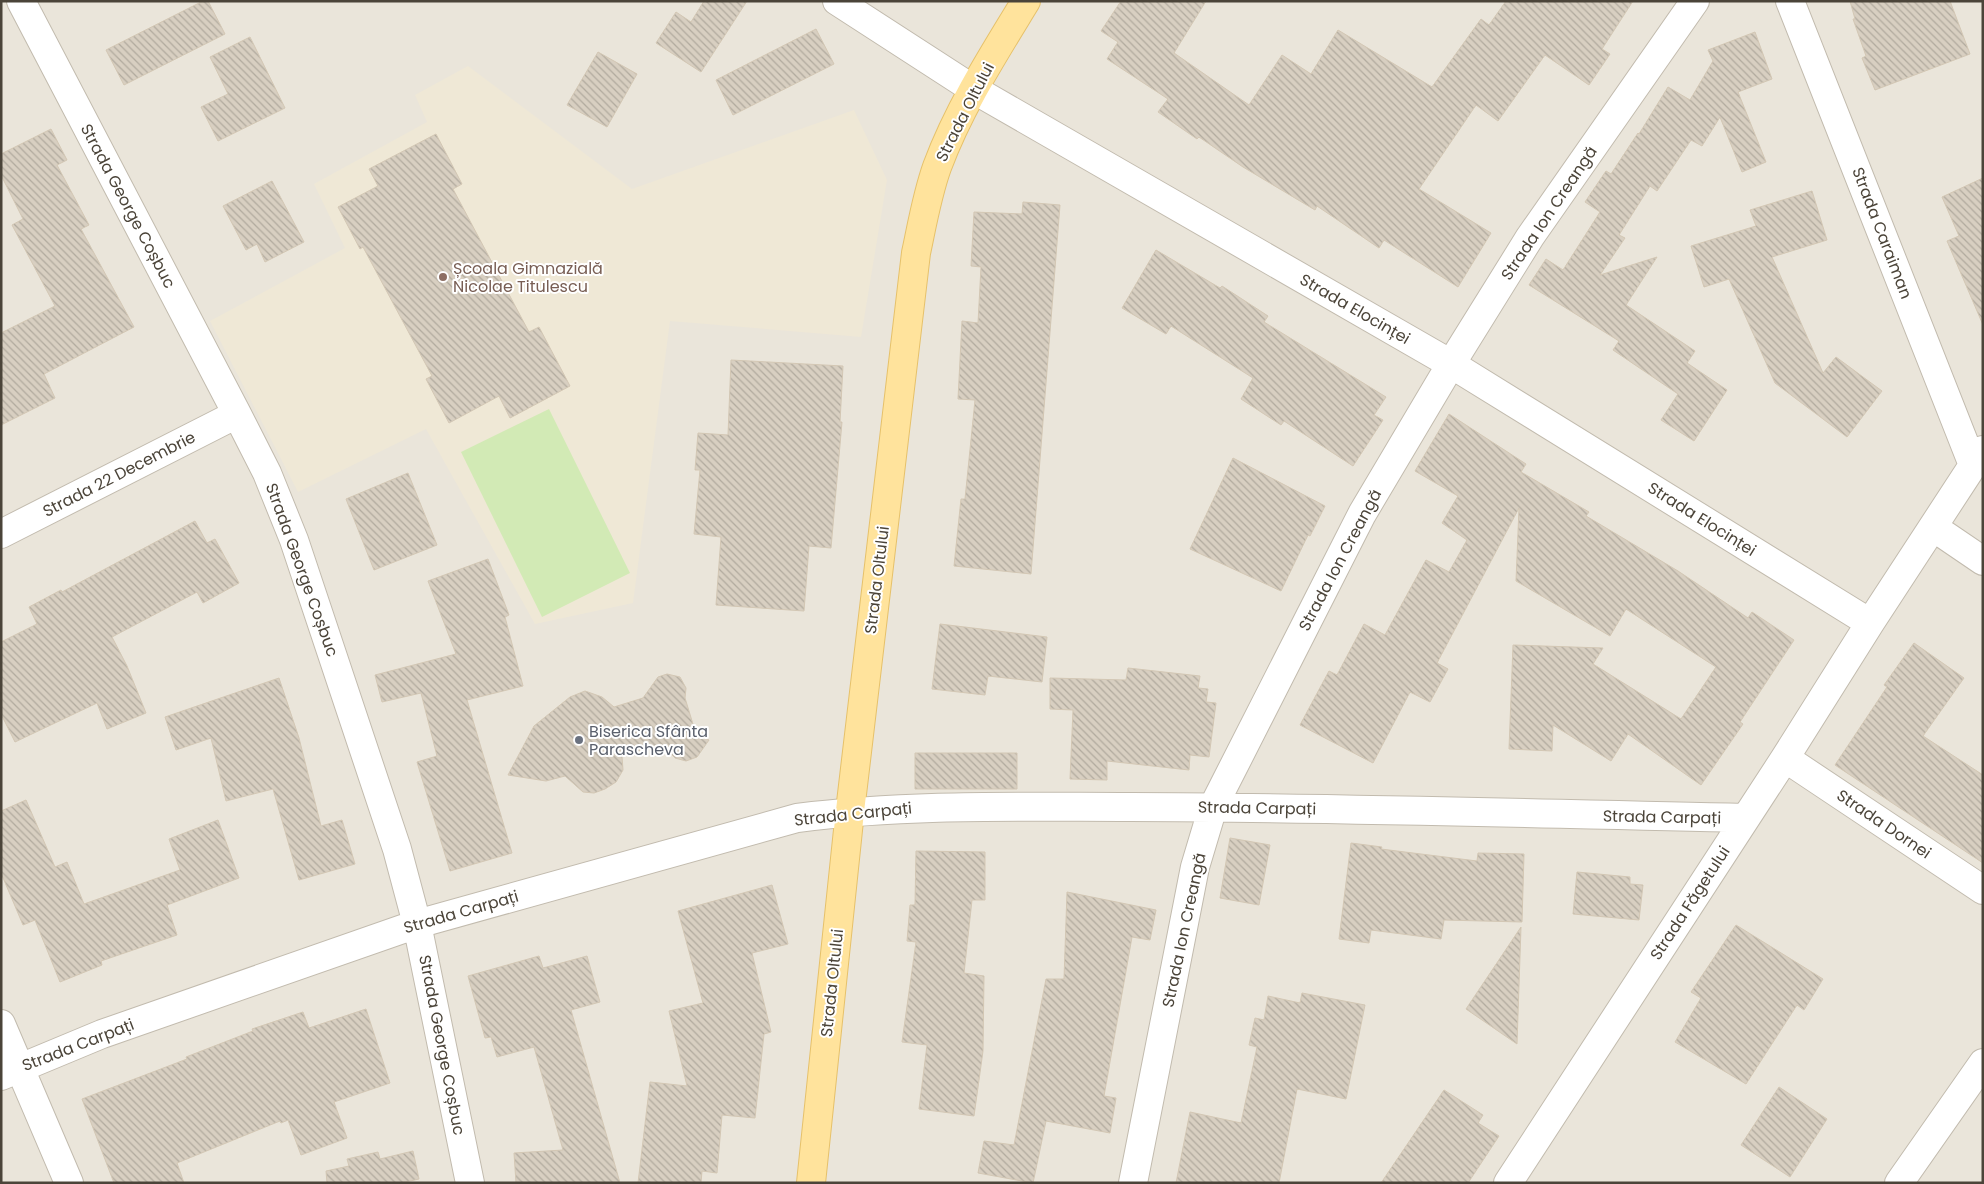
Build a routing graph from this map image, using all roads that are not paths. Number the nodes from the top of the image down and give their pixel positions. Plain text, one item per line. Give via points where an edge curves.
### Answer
1 (21, 1) edge
2 (837, 1) edge
3 (1026, 1) edge
4 (1695, 1) edge
5 (1790, 1) edge
6 (973, 89) junction
7 (1451, 364) junction
8 (237, 414) junction
9 (1978, 457) edge
10 (1933, 528) junction
11 (1, 534) edge
12 (1983, 561) edge
13 (1870, 622) junction
14 (1785, 758) junction
15 (1213, 807) junction
16 (850, 811) junction
17 (1745, 818) junction
18 (1983, 890) edge
19 (418, 924) junction
20 (1, 1024) edge
21 (1983, 1063) edge
22 (11, 1071) edge
23 (69, 1183) edge
24 (470, 1183) edge
25 (811, 1183) edge
26 (1133, 1183) edge
27 (1508, 1183) edge
28 (1899, 1183) edge

1 - 8 street, Strada George Coșbuc
2 - 6 street, Strada Elocinței
3 - 6 main road, Strada Oltului
4 - 7 street, Strada Ion Creangă via 1530,237
5 - 9 street, Strada Caraiman
6 - 7 street, Strada Elocinței
6 - 16 main road, Strada Oltului via 936,169 916,253
7 - 13 street, Strada Elocinței
7 - 15 street, Strada Ion Creangă via 1362,514
8 - 11 street, Strada 22 Decembrie
8 - 19 street, Strada George Coșbuc via 267,473 294,540 397,849
9 - 10 street, Strada Făgetului
10 - 12 street
10 - 13 street, Strada Făgetului
13 - 14 street, Strada Făgetului
14 - 17 street, Strada Făgetului
14 - 18 street, Strada Dornei
15 - 16 street, Strada Carpați via 928,807
15 - 17 street, Strada Carpați
15 - 26 street, Strada Ion Creangă via 1195,867
16 - 19 street, Strada Carpați via 797,818
16 - 25 main road, Strada Oltului
17 - 27 street, Strada Făgetului
19 - 22 street, Strada Carpați via 102,1034
19 - 24 street, Strada George Coșbuc
20 - 22 street
21 - 28 street
22 - 23 street

